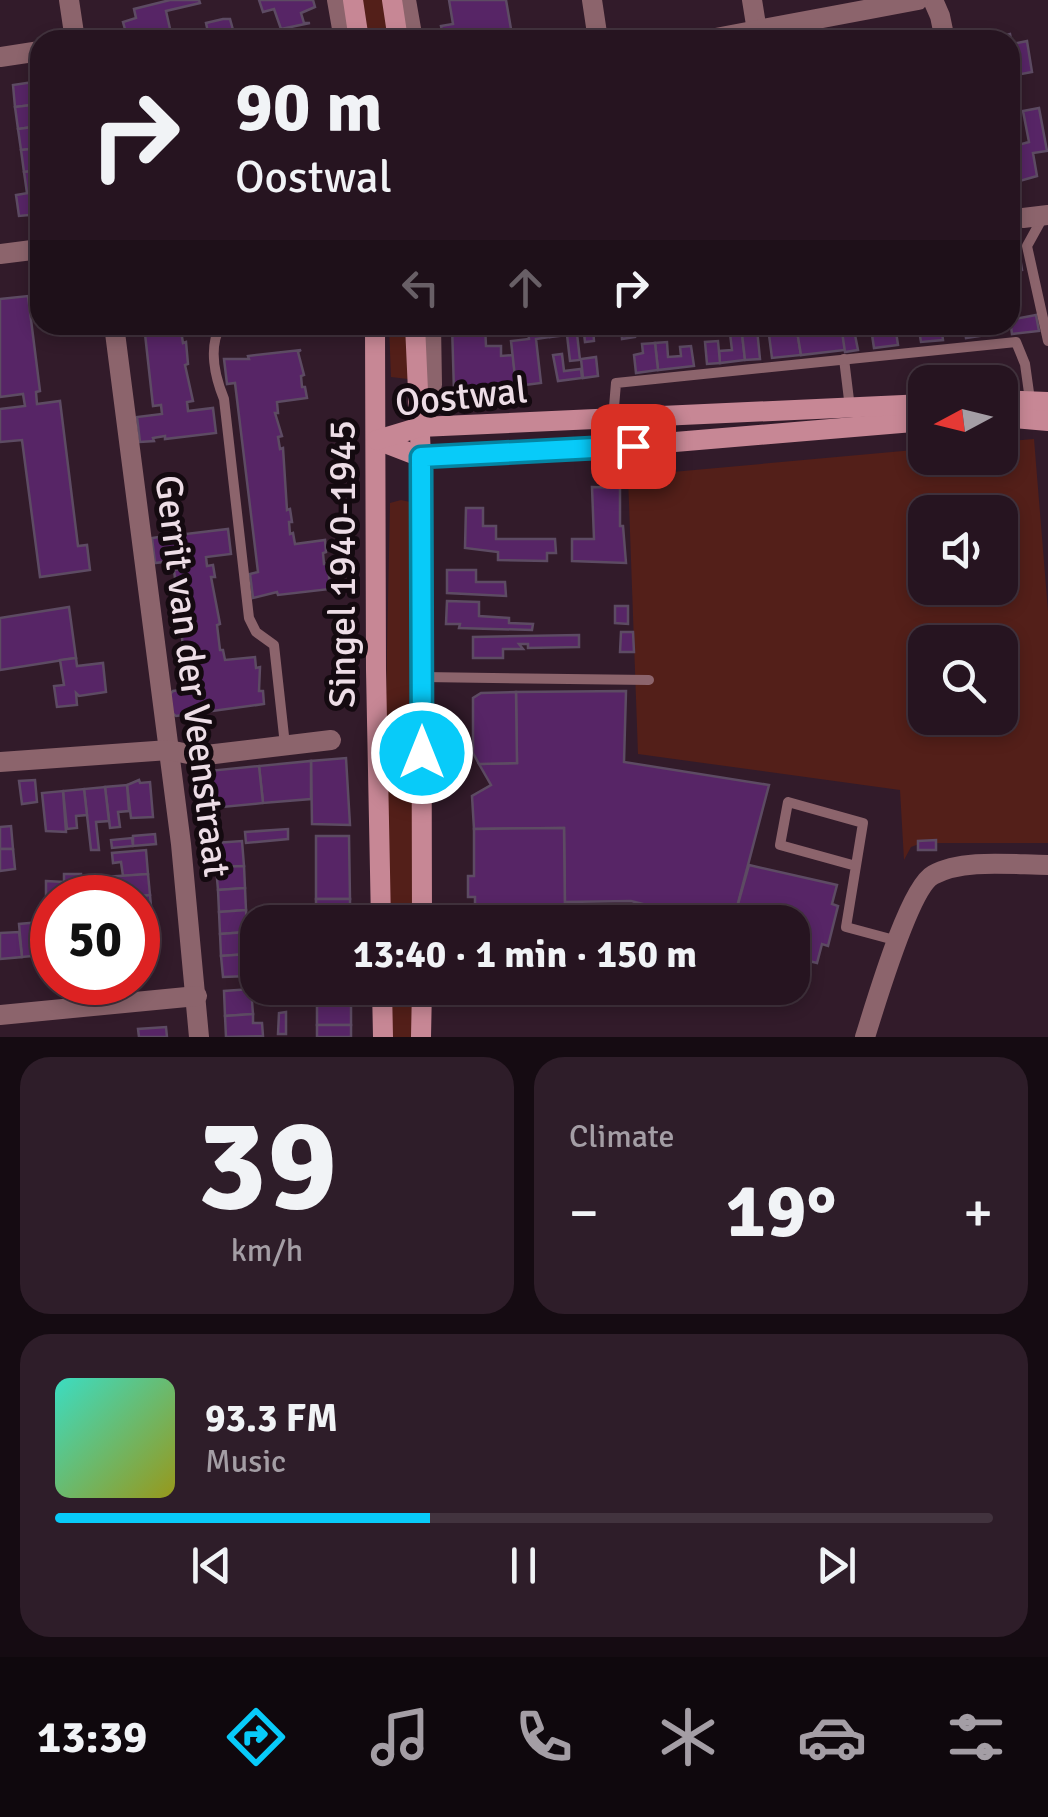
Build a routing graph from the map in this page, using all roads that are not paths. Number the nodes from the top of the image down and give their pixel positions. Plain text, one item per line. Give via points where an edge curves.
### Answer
1 (69, 0) edge
2 (337, 0) edge
3 (353, 0) edge
4 (392, 0) edge
5 (406, 0) edge
6 (592, 0) edge
7 (752, 0) edge
8 (918, 0) edge
9 (933, 0) edge
10 (73, 30) edge
11 (342, 30) edge
12 (358, 30) edge
13 (396, 30) edge
14 (411, 30) edge
15 (596, 30) edge
16 (757, 30) edge
17 (762, 30) edge
18 (942, 30) edge
19 (30, 52) edge
20 (0, 56) edge
21 (1038, 217) edge
22 (30, 250) edge
23 (0, 254) edge
24 (115, 335) edge
25 (215, 335) edge
26 (375, 335) edge
27 (415, 335) edge
28 (431, 335) edge
29 (1048, 341) edge
30 (844, 359) junction
31 (418, 401) junction
32 (1039, 401) edge
33 (908, 407) edge
34 (851, 418) junction
35 (1018, 418) edge
36 (613, 420) junction
37 (908, 420) edge
38 (1048, 421) edge
39 (420, 427) junction
40 (376, 440) junction
41 (421, 457) junction
42 (423, 678) junction
43 (650, 680) dead end
44 (332, 740) dead end
45 (284, 745) junction
46 (169, 750) junction
47 (0, 762) edge
48 (1048, 865) edge
49 (856, 866) junction
50 (381, 905) edge
51 (422, 905) edge
52 (899, 942) junction
53 (197, 996) junction
54 (382, 1005) edge
55 (422, 1005) edge
56 (0, 1015) edge
57 (200, 1037) edge
58 (383, 1037) edge
59 (421, 1037) edge
60 (865, 1037) edge

1 - 10 street
2 - 11 street
3 - 12 main road
4 - 13 main road
5 - 14 street
6 - 15 street
7 - 16 street
8 - 17 street
9 - 18 street
19 - 20 street
21 - 29 lane via 1027,246
22 - 23 street
24 - 46 street, Gerrit van der Veenstraat
25 - 45 lane, Gerrit van der Veenstraat via 249,618 274,645
26 - 40 main road, Singel 1940-1945
27 - 31 main road, Singel 1940-1945
28 - 31 street, Singel 1940-1945 via 432,385
30 - 32 lane via 1016,342
30 - 34 lane
30 - 36 lane via 616,383
31 - 39 main road, Singel 1940-1945
33 - 34 main road, Oostwal
34 - 36 main road, Oostwal
34 - 37 main road, Oostwal
34 - 41 main road, Oostwal via 664,444
35 - 38 main road
36 - 39 main road, Oostwal
39 - 40 main road, Oostwal
39 - 41 main road, Singel 1940-1945
40 - 41 main road, Oostwal
40 - 50 main road, Singel 1940-1945
41 - 42 main road, Singel 1940-1945
42 - 43 lane
42 - 51 main road, Singel 1940-1945
44 - 45 street
45 - 46 street via 198,756
46 - 47 street
46 - 53 street, Gerrit van der Veenstraat
48 - 52 street via 974,864 932,875 915,894
49 - 49 lane via 863,823 788,802 780,846
49 - 52 lane via 846,927
52 - 60 street
53 - 56 street
53 - 57 street, Gerrit van der Veenstraat
54 - 58 main road
55 - 59 main road

